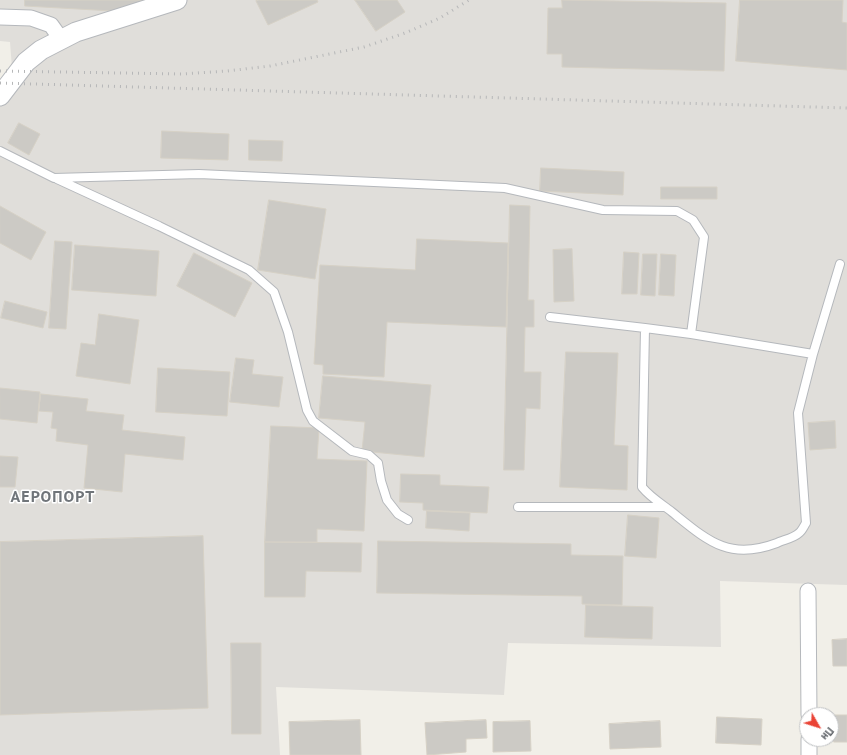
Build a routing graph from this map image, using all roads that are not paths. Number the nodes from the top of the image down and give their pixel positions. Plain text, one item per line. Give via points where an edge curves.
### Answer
1 (176, 0) edge
2 (0, 17) edge
3 (62, 39) junction
4 (0, 96) edge
5 (0, 151) edge
6 (54, 178) junction
7 (840, 264) dead end
8 (550, 317) dead end
9 (645, 328) junction
10 (691, 334) junction
11 (813, 354) junction
12 (518, 507) dead end
13 (666, 507) junction
14 (408, 520) dead end
15 (808, 591) dead end
16 (809, 707) edge

1 - 3 street via 76,32
2 - 3 street via 31,18 51,25
3 - 4 street via 41,50 26,62
5 - 6 lane
6 - 10 lane via 199,174 505,188 603,210 677,211 693,220 704,237
6 - 14 lane via 248,270 274,292 288,332 307,410 313,421 352,451 369,455 378,463 387,500 398,514
7 - 11 lane
8 - 9 lane
9 - 10 lane
9 - 13 lane via 642,487
10 - 11 lane
11 - 13 lane via 798,413 806,523 799,534 769,546 747,550 727,549 706,539
12 - 13 lane
15 - 16 street

